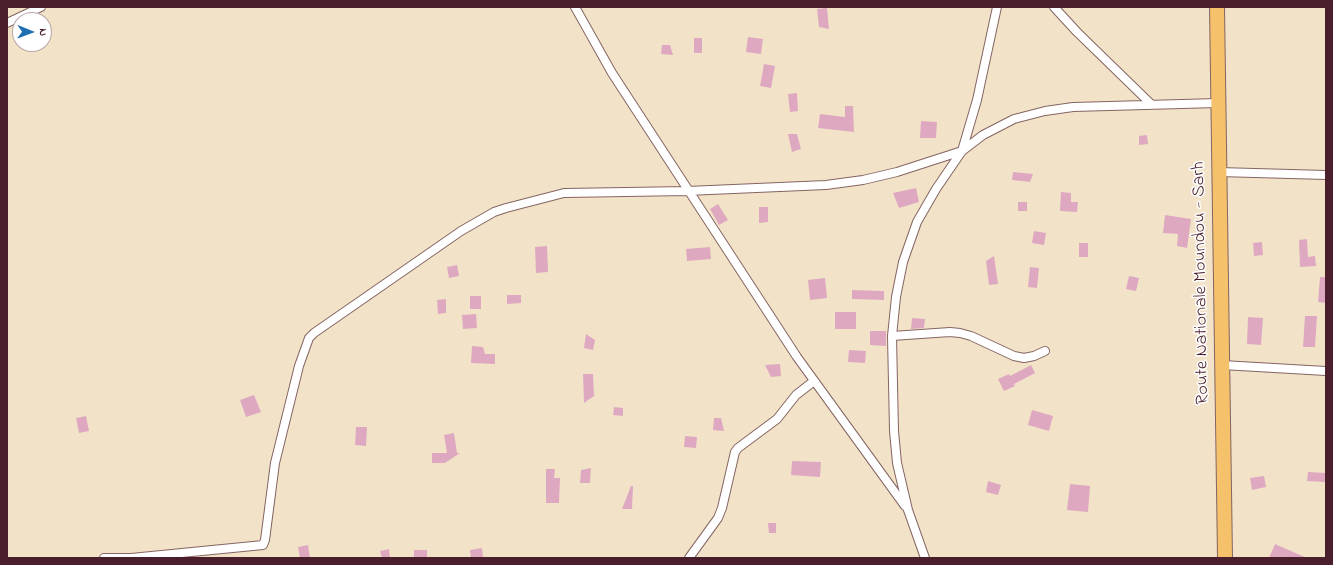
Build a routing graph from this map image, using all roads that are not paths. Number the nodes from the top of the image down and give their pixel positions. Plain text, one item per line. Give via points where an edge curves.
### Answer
1 (41, 7) edge
2 (575, 7) edge
3 (997, 7) edge
4 (1054, 7) edge
5 (1217, 7) edge
6 (7, 23) edge
7 (1218, 103) junction
8 (1152, 105) junction
9 (962, 151) junction
10 (1219, 172) junction
11 (1326, 174) edge
12 (687, 191) junction
13 (892, 336) junction
14 (1046, 351) dead end
15 (1222, 365) junction
16 (1326, 371) edge
17 (814, 381) junction
18 (908, 510) junction
19 (104, 558) edge
20 (688, 558) edge
21 (925, 558) edge
22 (1226, 558) edge

1 - 6 street
2 - 12 street via 612,73
3 - 9 street via 977,100
4 - 8 street
5 - 7 highway, Route Nationale Moundou - Sarh
7 - 8 street
7 - 10 highway, Route Nationale Moundou - Sarh
8 - 9 street via 1072,107 1045,111 1014,119 983,135
9 - 12 street via 863,180 826,185
9 - 13 street via 917,222 903,262
10 - 11 street
10 - 15 highway, Route Nationale Moundou - Sarh
12 - 17 street
12 - 19 street via 564,193 494,212 470,225 310,338 299,366 275,463 263,545 131,558
13 - 14 street via 950,332 971,336 1024,358
13 - 18 street via 894,431 897,463
15 - 16 street
15 - 22 highway, Route Nationale Moundou - Sarh
17 - 18 street
17 - 20 street via 796,396 777,419 735,452 718,518
18 - 21 street

